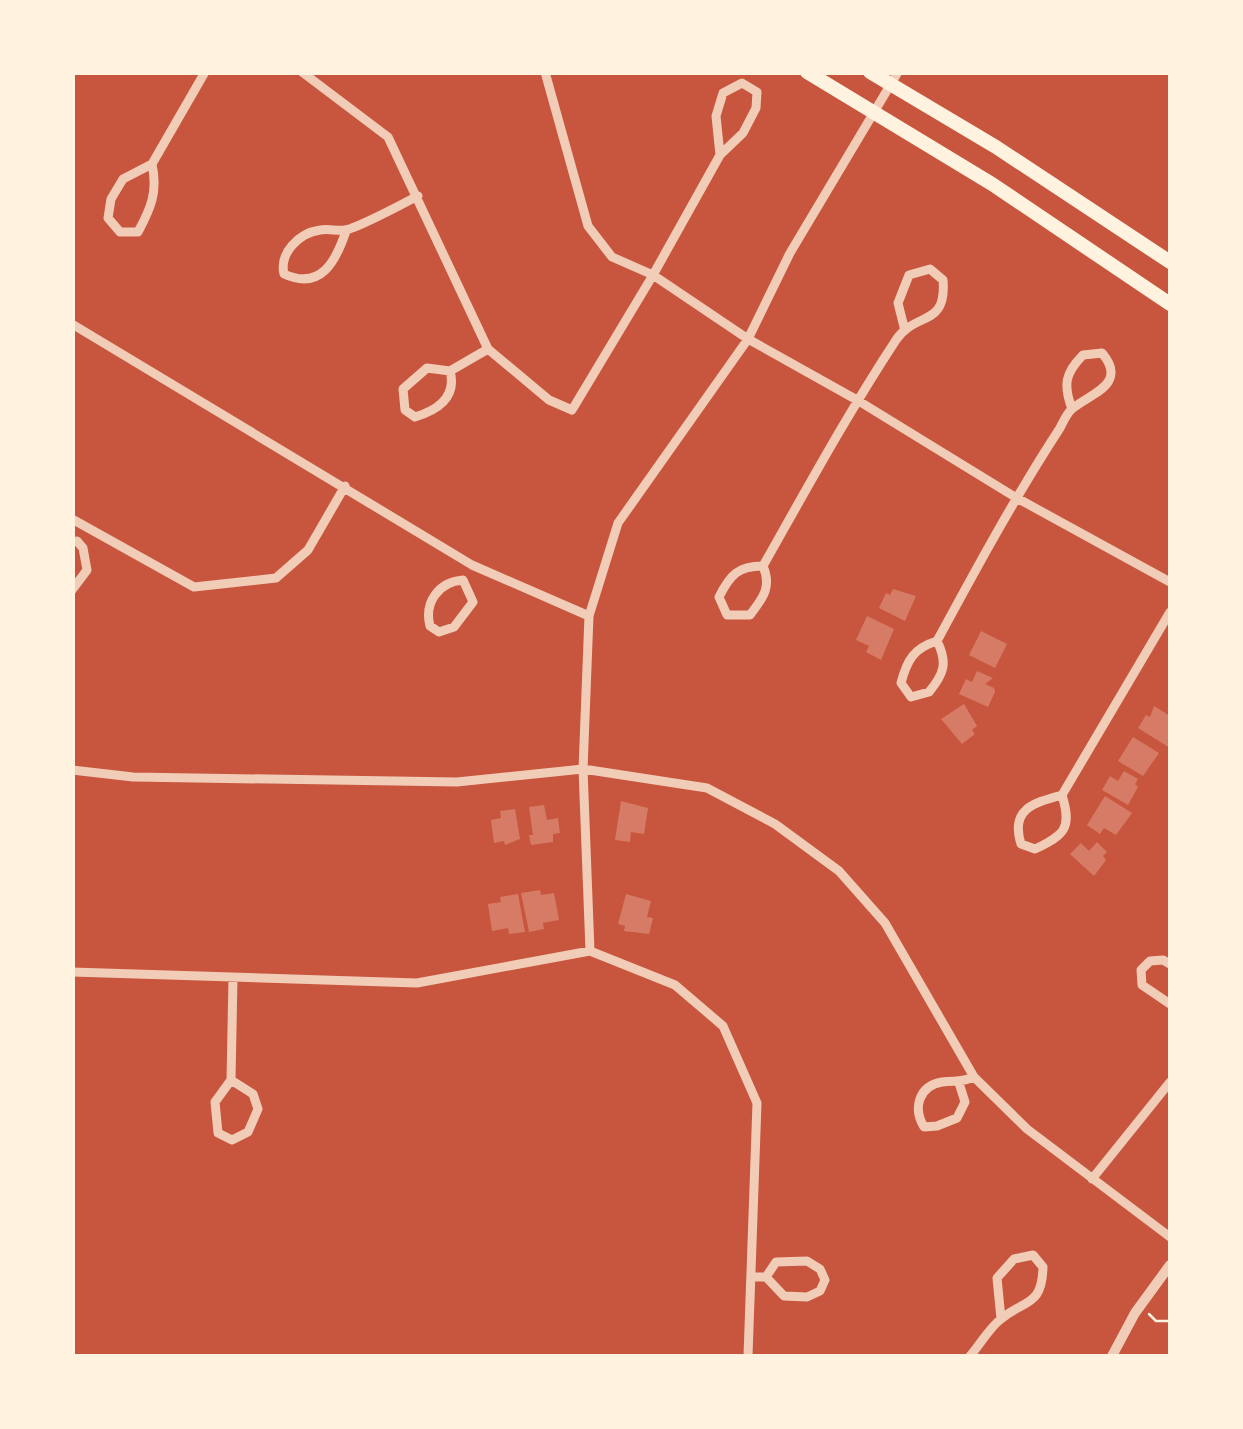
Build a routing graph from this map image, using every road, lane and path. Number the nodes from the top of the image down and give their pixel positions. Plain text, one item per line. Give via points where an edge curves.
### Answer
1 (205, 72) edge
2 (302, 72) edge
3 (545, 72) edge
4 (806, 72) edge
5 (870, 72) edge
6 (894, 79) edge
7 (873, 114) junction
8 (720, 155) junction
9 (152, 164) junction
10 (418, 196) junction
11 (346, 231) junction
12 (1170, 262) edge
13 (653, 276) junction
14 (1170, 304) edge
15 (72, 324) edge
16 (904, 327) junction
17 (748, 338) junction
18 (488, 349) junction
19 (450, 371) junction
20 (856, 400) junction
21 (1072, 409) junction
22 (345, 486) junction
23 (1015, 497) junction
24 (72, 519) edge
25 (84, 526) junction
26 (75, 542) edge
27 (472, 565) junction
28 (763, 566) junction
29 (462, 580) junction
30 (1170, 582) edge
31 (72, 590) edge
32 (1170, 612) edge
33 (588, 616) junction
34 (937, 642) junction
35 (583, 769) junction
36 (72, 770) edge
37 (1062, 796) junction
38 (590, 951) junction
39 (1170, 964) edge
40 (72, 972) edge
41 (233, 978) junction
42 (1170, 1004) edge
43 (974, 1078) junction
44 (231, 1080) junction
45 (1170, 1082) edge
46 (959, 1084) junction
47 (1092, 1179) junction
48 (1170, 1236) edge
49 (1170, 1264) edge
50 (751, 1277) junction
51 (766, 1277) junction
52 (1141, 1305) junction
53 (1001, 1319) junction
54 (1170, 1321) edge
55 (748, 1356) edge
56 (970, 1356) edge
57 (1112, 1356) edge

1 - 9 street
2 - 10 street via 388,137
3 - 13 street via 588,226 612,257
4 - 7 main road
5 - 6 main road
6 - 7 street
6 - 12 main road
7 - 14 main road via 992,184
7 - 17 street
8 - 8 street via 756,108 756,92 742,83 723,93 719,104
8 - 13 street
9 - 9 street via 123,179 111,199 108,218 120,232 138,232 152,205
10 - 11 street
10 - 18 street
11 - 11 street via 318,230 298,240 286,251 284,274 298,280 322,274 338,257
13 - 17 street
13 - 18 street via 572,410 549,400
15 - 22 street
16 - 16 street via 933,316 944,296 943,280 930,269 909,275 898,303
16 - 20 street
17 - 20 street
17 - 33 street via 618,523
18 - 19 street
19 - 19 street via 427,368 408,382 405,410 414,417 438,407 450,395
20 - 23 street
20 - 28 street
21 - 21 street via 1097,396 1110,377 1102,353 1083,355 1068,370
21 - 23 street
22 - 25 street via 308,550 276,578 194,587
22 - 27 street
23 - 30 street
23 - 34 street
24 - 25 street
25 - 26 street
26 - 31 street via 87,570
27 - 29 street
27 - 33 street
28 - 28 street via 744,566 729,576 720,597 727,615 750,615 765,595
29 - 29 street via 438,590 427,614 439,632 454,627 473,602
32 - 37 street
33 - 35 street
34 - 34 street via 919,647 906,665 901,683 911,696 929,692 944,670 946,657
35 - 36 street via 457,782 134,777
35 - 38 street
35 - 43 street via 706,788 775,824 839,870 885,923
37 - 37 street via 1034,803 1019,818 1021,844 1035,849 1056,839 1067,826
38 - 41 street via 417,983
38 - 50 street via 675,985 723,1026 757,1103
39 - 42 street via 1150,961 1141,970 1142,985
40 - 41 street
41 - 44 street
43 - 46 street
43 - 47 street
44 - 44 street via 215,1102 218,1133 232,1140 248,1132 258,1110 253,1094
45 - 47 street
46 - 46 street via 940,1082 917,1102 924,1127 957,1118 965,1102
47 - 48 street
49 - 52 street
50 - 51 street
50 - 55 street
51 - 51 street via 784,1296 807,1297 825,1280 806,1261 776,1262
52 - 54 path via 1156,1321
52 - 57 street
53 - 53 street via 1028,1305 1043,1284 1043,1267 1032,1255 1014,1259 998,1278
53 - 56 street

